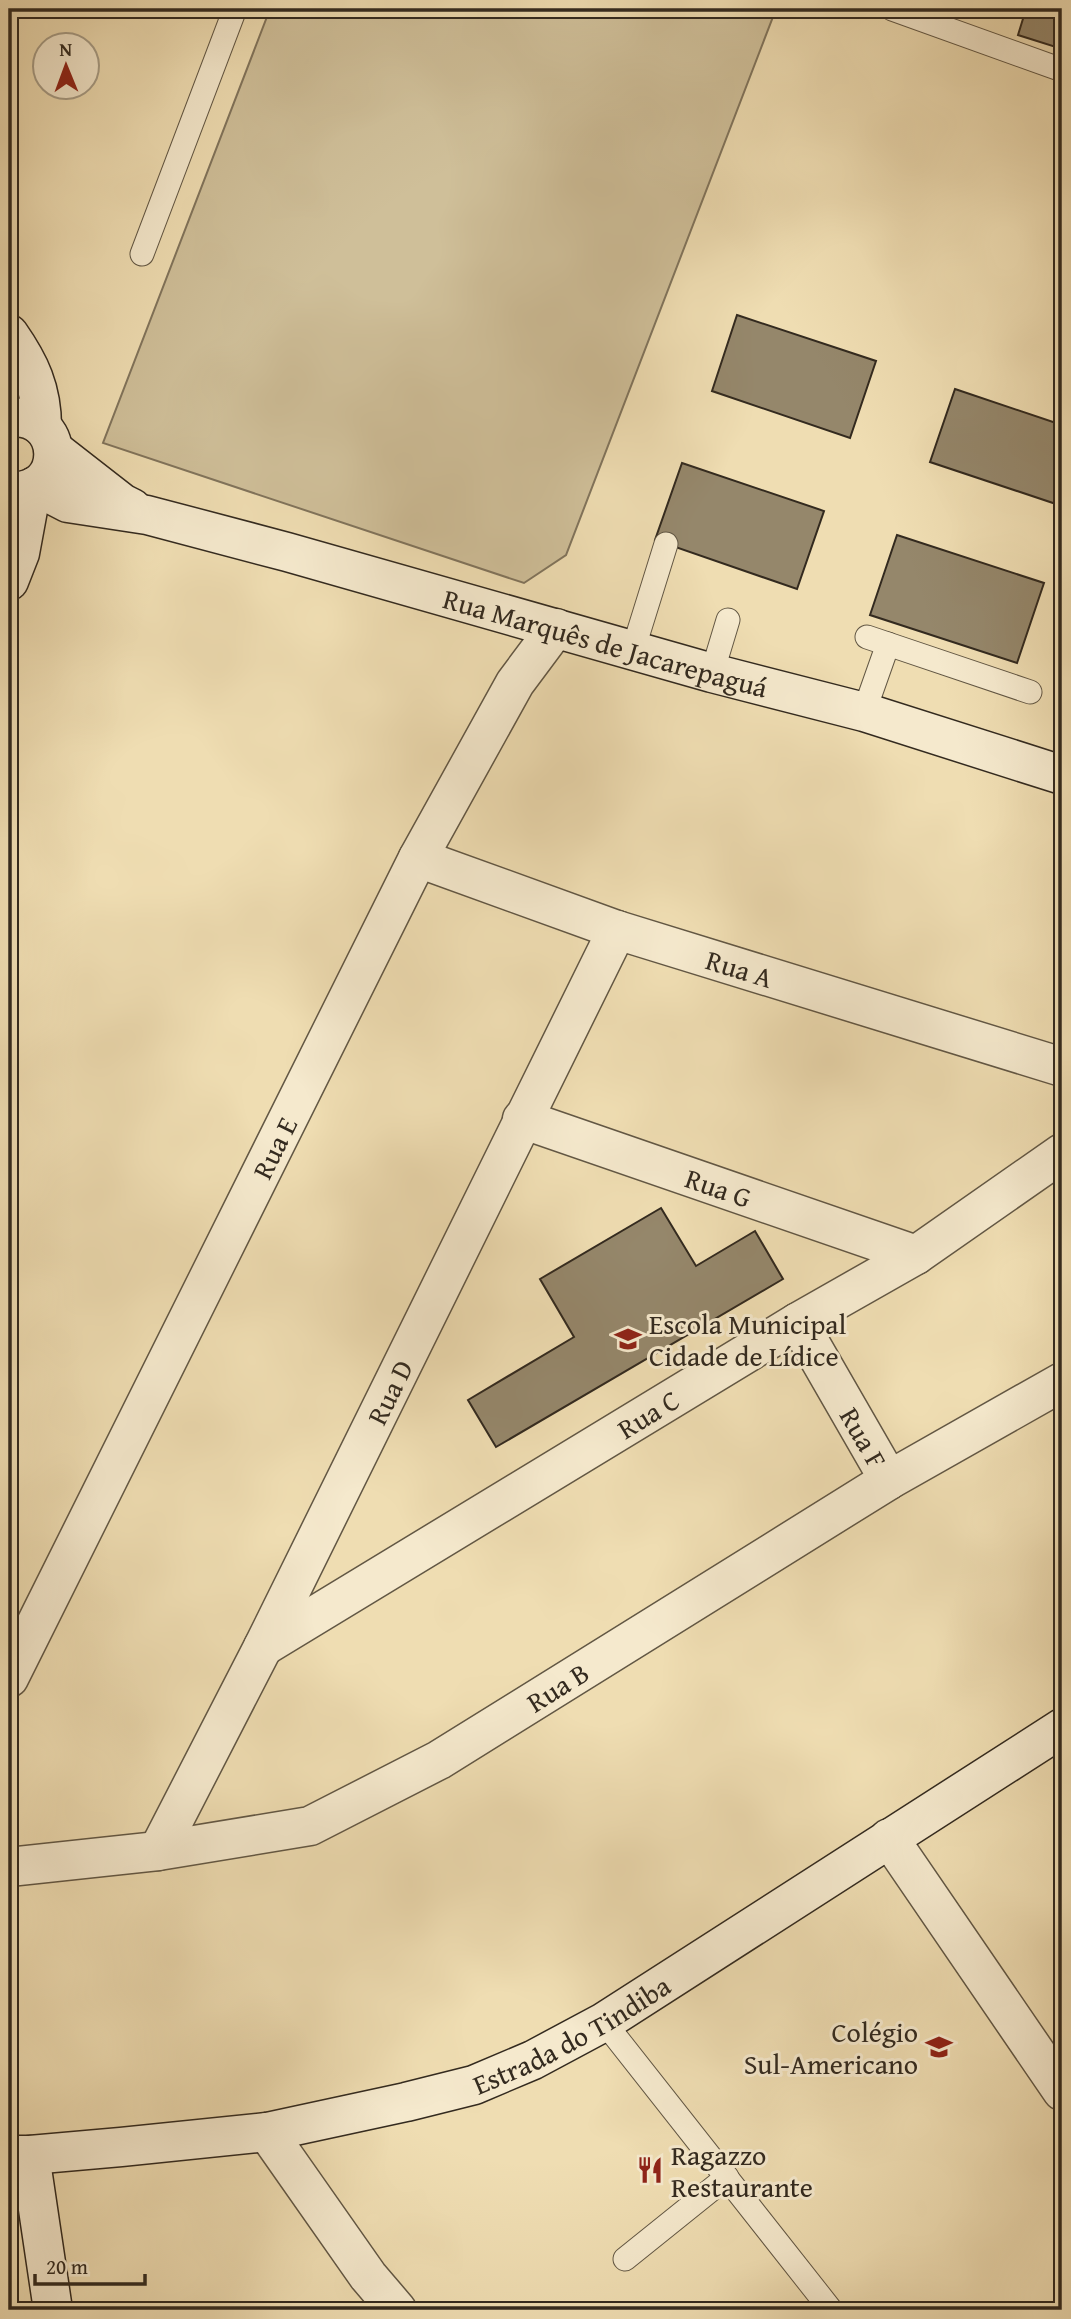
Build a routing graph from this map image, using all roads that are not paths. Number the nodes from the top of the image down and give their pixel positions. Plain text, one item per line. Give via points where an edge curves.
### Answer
1 (235, 9) edge
2 (892, 9) edge
3 (1062, 70) edge
4 (142, 254) dead end
5 (9, 334) edge
6 (35, 432) edge
7 (25, 488) edge
8 (147, 515) junction
9 (666, 544) dead end
10 (9, 581) edge
11 (728, 620) dead end
12 (556, 628) junction
13 (633, 650) junction
14 (712, 673) junction
15 (1030, 692) dead end
16 (864, 712) junction
17 (1062, 775) edge
18 (418, 858) junction
19 (617, 930) junction
20 (1062, 1067) edge
21 (522, 1119) junction
22 (1062, 1153) edge
23 (916, 1255) junction
24 (798, 1322) junction
25 (1062, 1382) edge
26 (889, 1480) junction
27 (263, 1647) junction
28 (9, 1678) edge
29 (1062, 1728) edge
30 (890, 1838) junction
31 (158, 1851) junction
32 (9, 1867) edge
33 (604, 2022) junction
34 (1062, 2091) edge
35 (267, 2132) junction
36 (19, 2155) edge
37 (727, 2177) junction
38 (625, 2259) dead end
39 (53, 2310) edge
40 (397, 2310) edge
41 (831, 2310) edge

1 - 4 lane
2 - 3 lane
5 - 6 street via 28,361 42,404
6 - 7 street via 52,465 47,477
6 - 8 street, Rua Marquês de Jacarepaguá via 122,503
7 - 8 street, Rua Marquês de Jacarepaguá via 68,503
7 - 10 street via 20,553
8 - 12 street, Rua Marquês de Jacarepaguá
9 - 13 lane
11 - 14 lane
12 - 13 street, Rua Marquês de Jacarepaguá
12 - 18 street, Rua E via 515,682
13 - 14 street, Rua Marquês de Jacarepaguá
14 - 16 street, Rua Marquês de Jacarepaguá
15 - 16 lane via 878,641
16 - 17 street, Rua Marquês de Jacarepaguá
18 - 19 street, Rua A
18 - 28 street, Rua E
19 - 20 street, Rua A
19 - 21 street, Rua D
21 - 23 street, Rua G
21 - 27 street, Rua D
22 - 23 street, Rua C
23 - 24 street, Rua C
24 - 26 street, Rua F
24 - 27 street, Rua C
25 - 26 street, Rua B
26 - 31 street, Rua B via 439,1760 374,1795 310,1825
27 - 31 street, Rua D
29 - 30 street, Estrada do Tindiba
30 - 33 street, Estrada do Tindiba
30 - 34 street
31 - 32 street, Rua B
33 - 35 street, Estrada do Tindiba via 534,2060 474,2085
33 - 37 lane
35 - 36 street, Estrada do Tindiba
35 - 40 street
36 - 39 street
37 - 38 lane
37 - 41 lane

